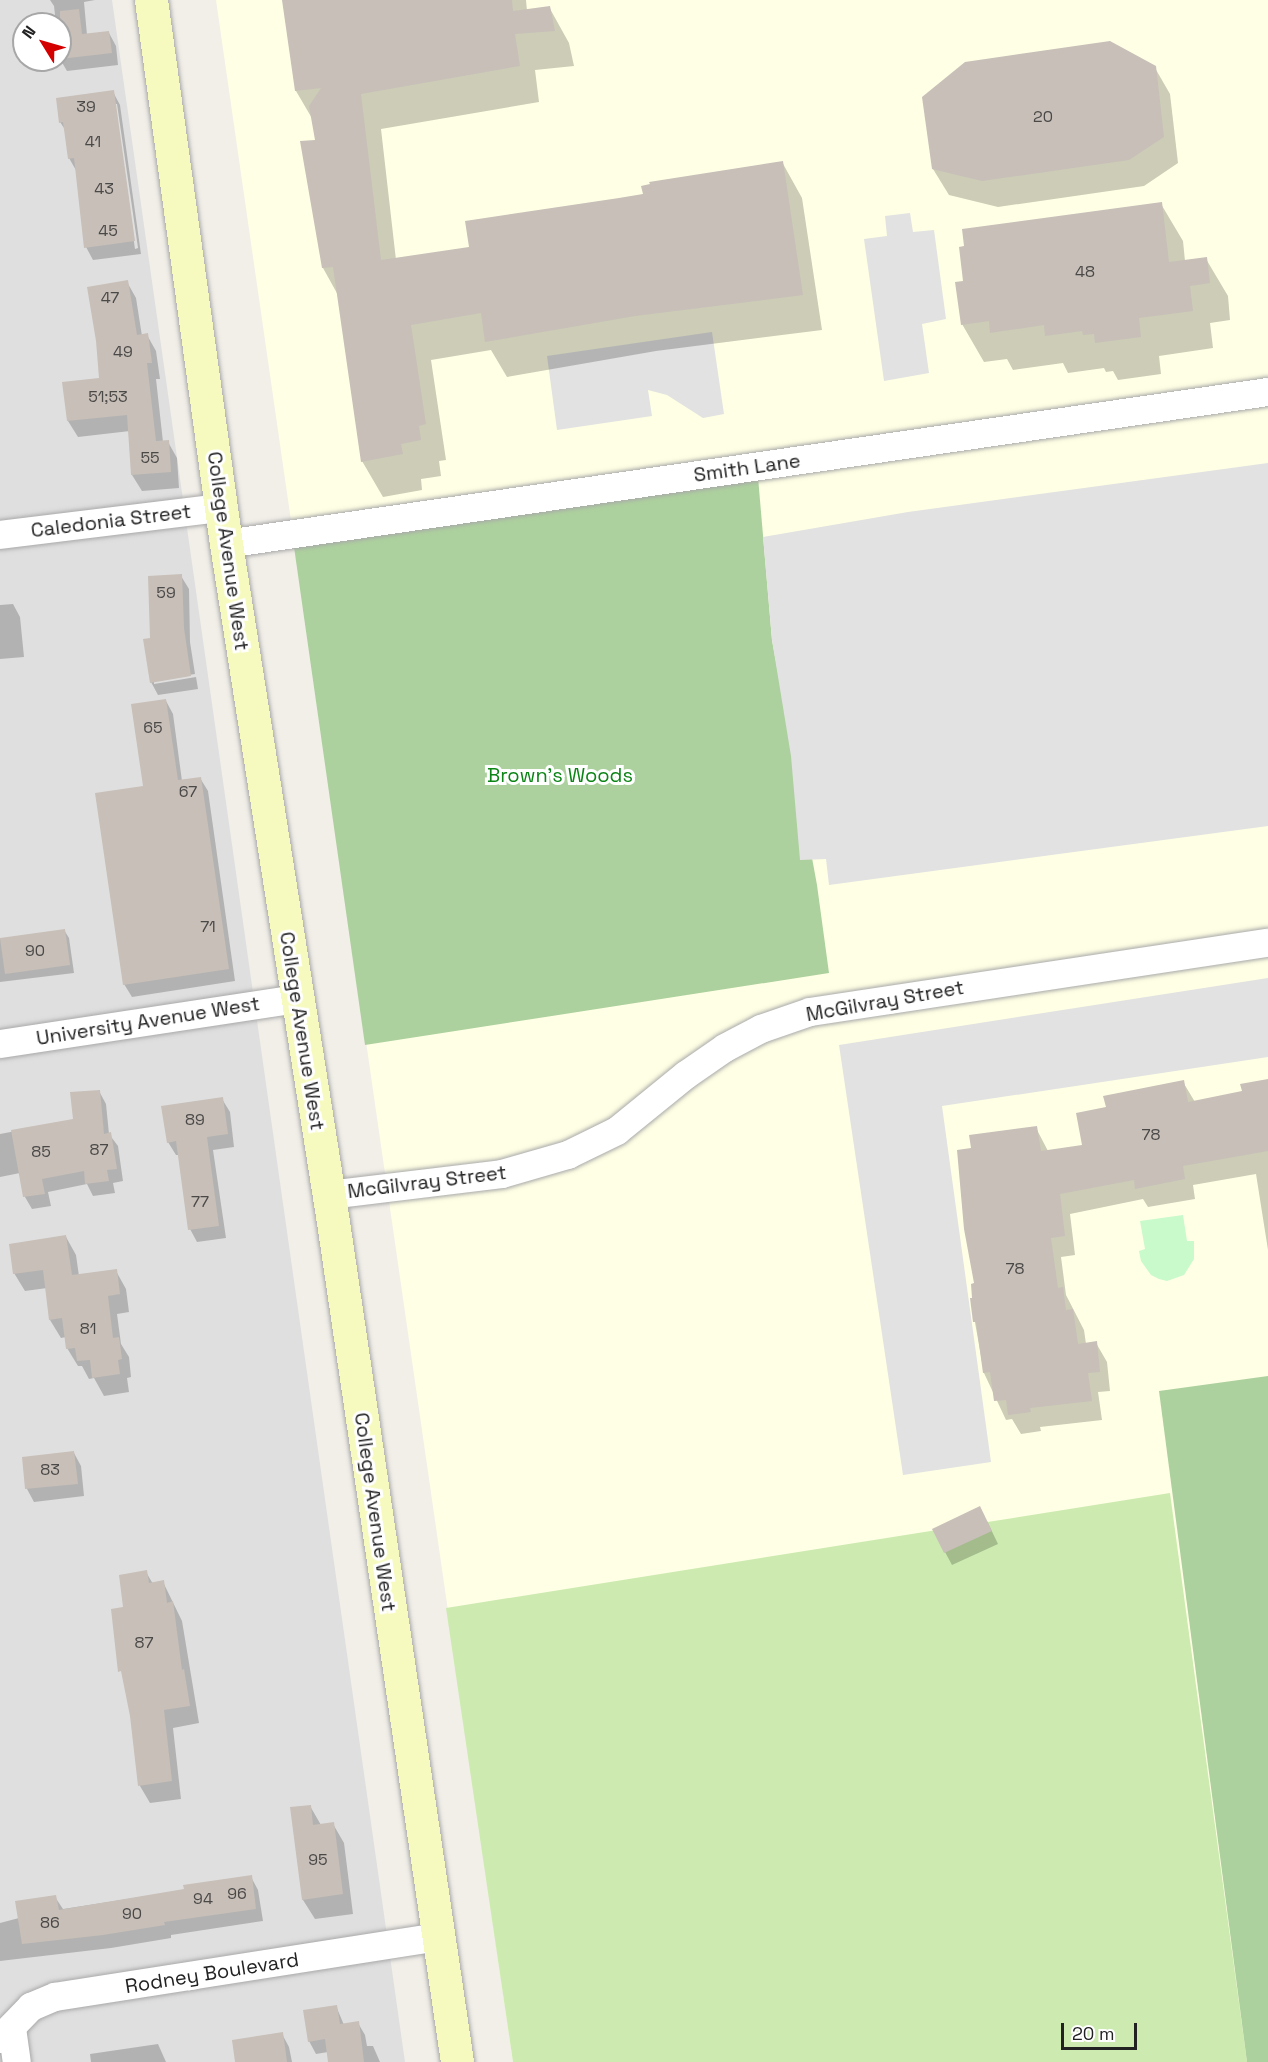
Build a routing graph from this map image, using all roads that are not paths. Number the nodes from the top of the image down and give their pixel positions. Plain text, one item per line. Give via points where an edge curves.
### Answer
1 (151, 0) edge
2 (1268, 392) edge
3 (221, 508) junction
4 (0, 536) edge
5 (226, 544) junction
6 (1268, 943) edge
7 (296, 999) junction
8 (0, 1044) edge
9 (329, 1195) junction
10 (438, 1937) junction
11 (6, 2034) edge
12 (17, 2062) edge
13 (457, 2062) edge

1 - 3 main road, College Avenue West
2 - 5 street, Smith Lane
3 - 4 street, Caledonia Street
3 - 5 main road, College Avenue West
5 - 7 main road, College Avenue West
6 - 9 street, McGilvray Street via 810,1012 761,1029 725,1048 622,1128 568,1155 502,1174
7 - 8 street, University Avenue West
7 - 9 main road, College Avenue West
9 - 10 main road, College Avenue West
10 - 11 street, Rodney Boulevard via 55,1997 31,2007
10 - 13 main road, College Avenue West
11 - 12 street

